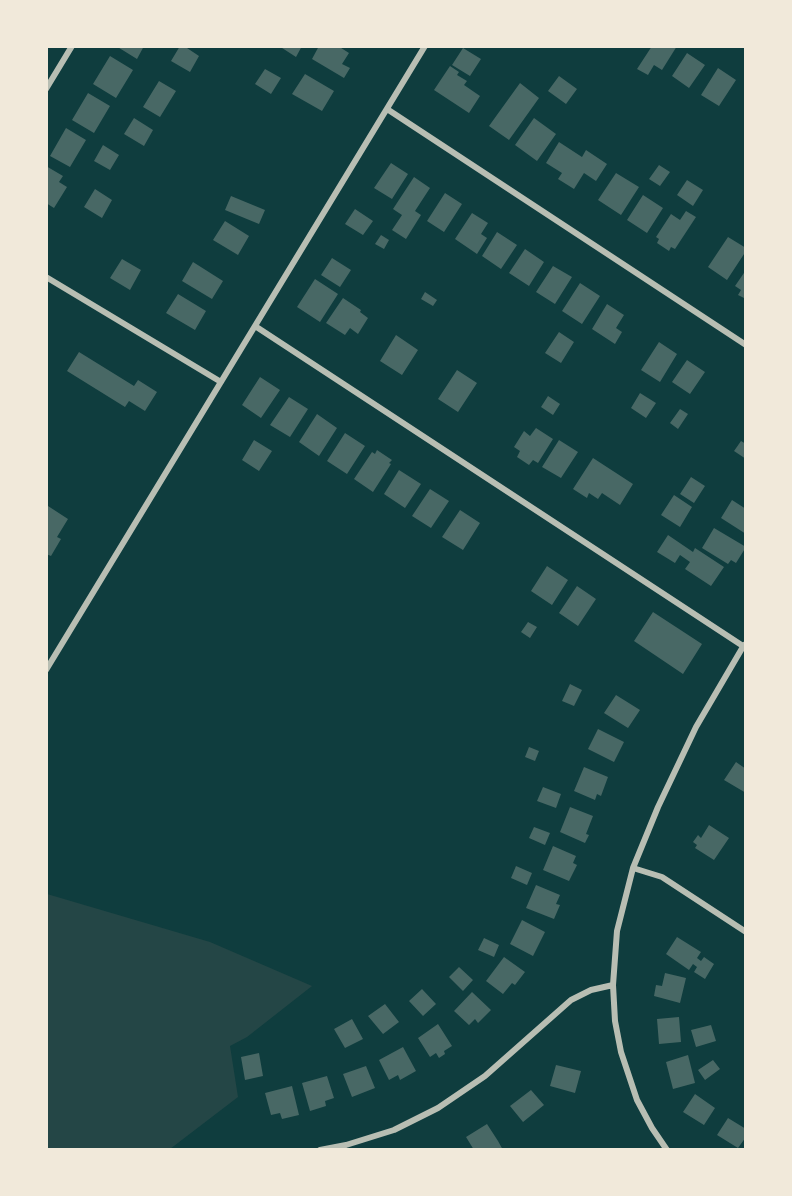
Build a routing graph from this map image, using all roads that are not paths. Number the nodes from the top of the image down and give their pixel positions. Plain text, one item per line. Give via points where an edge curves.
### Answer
1 (72, 46) edge
2 (425, 46) edge
3 (46, 89) edge
4 (387, 109) junction
5 (46, 277) edge
6 (255, 326) junction
7 (746, 345) edge
8 (221, 382) junction
9 (745, 646) edge
10 (46, 670) edge
11 (633, 868) junction
12 (746, 932) edge
13 (613, 985) junction
14 (320, 1149) edge
15 (667, 1149) edge

1 - 3 street
2 - 4 street
4 - 6 street
4 - 7 street
5 - 8 street
6 - 8 street
6 - 9 street
8 - 10 street
9 - 11 street via 684,748
11 - 12 street via 662,877
11 - 13 street via 617,931
13 - 14 street via 571,1000 485,1076 438,1108 394,1130
13 - 15 street via 618,1038 628,1078 647,1119

